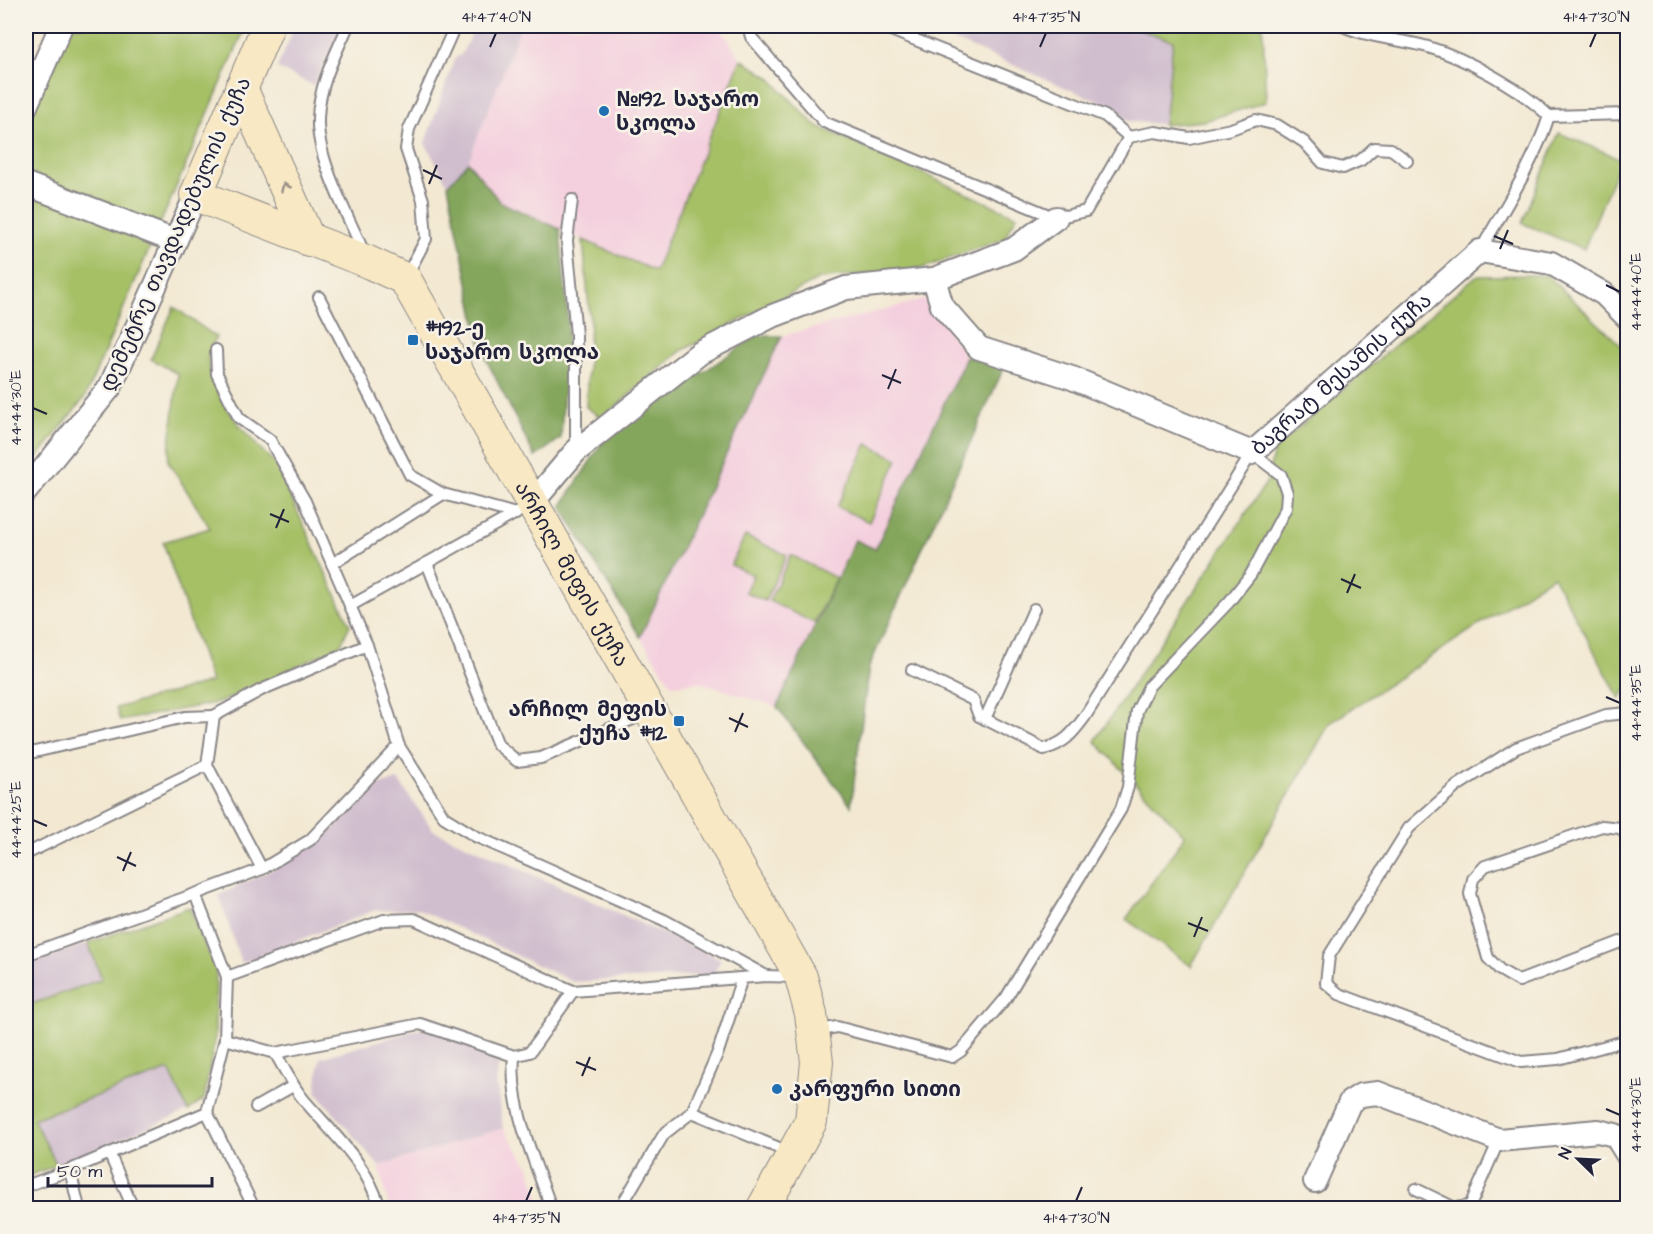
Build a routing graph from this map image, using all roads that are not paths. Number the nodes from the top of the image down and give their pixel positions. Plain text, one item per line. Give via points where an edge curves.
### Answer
1 (61, 26) edge
2 (268, 26) edge
3 (348, 26) edge
4 (455, 26) edge
5 (748, 26) edge
6 (881, 26) edge
7 (1343, 26) edge
8 (241, 88) junction
9 (26, 106) edge
10 (1628, 114) edge
11 (1549, 116) junction
12 (1129, 137) junction
13 (1407, 161) dead end
14 (26, 184) edge
15 (196, 195) junction
16 (572, 200) dead end
17 (1056, 218) junction
18 (309, 240) junction
19 (175, 241) junction
20 (1480, 251) junction
21 (368, 262) junction
22 (405, 279) junction
23 (934, 279) junction
24 (319, 297) dead end
25 (1628, 318) edge
26 (216, 350) dead end
27 (576, 451) junction
28 (1252, 453) junction
29 (26, 491) edge
30 (443, 494) junction
31 (525, 508) junction
32 (427, 563) junction
33 (332, 564) junction
34 (350, 606) junction
35 (1034, 609) dead end
36 (366, 645) junction
37 (912, 670) dead end
38 (649, 712) junction
39 (1628, 713) edge
40 (214, 716) junction
41 (985, 719) junction
42 (399, 746) junction
43 (26, 754) edge
44 (207, 765) junction
45 (1625, 829) edge
46 (26, 854) edge
47 (262, 869) junction
48 (195, 894) junction
49 (1628, 939) edge
50 (26, 956) edge
51 (766, 976) junction
52 (227, 977) junction
53 (801, 977) junction
54 (742, 978) junction
55 (573, 991) junction
56 (813, 1032) junction
57 (225, 1039) junction
58 (1628, 1041) edge
59 (275, 1053) junction
60 (514, 1056) junction
61 (293, 1086) junction
62 (256, 1107) dead end
63 (207, 1112) junction
64 (692, 1112) junction
65 (1621, 1129) edge
66 (1499, 1140) junction
67 (793, 1154) junction
68 (110, 1155) junction
69 (1628, 1156) edge
70 (70, 1170) junction
71 (1315, 1181) dead end
72 (26, 1186) edge
73 (1416, 1190) dead end
74 (79, 1209) edge
75 (133, 1209) edge
76 (254, 1209) edge
77 (380, 1209) edge
78 (551, 1209) edge
79 (620, 1209) edge
80 (763, 1209) edge

1 - 9 street
2 - 8 street, დემეტრე თავდადებულის ქუჩა
3 - 21 lane via 326,73 317,118 325,159
4 - 22 lane via 409,129 406,149 423,200 426,238
5 - 17 lane via 751,37 824,122
6 - 12 lane via 1105,116
7 - 11 lane via 1363,35 1429,47 1493,76 1530,98
8 - 15 street, დემეტრე თავდადებულის ქუჩა
18 -> 8 street
10 - 11 lane
11 - 20 lane
12 - 13 lane via 1155,132 1189,138 1256,120 1277,125 1304,142 1323,163 1343,168 1374,148 1391,149
12 - 17 lane via 1086,211
14 - 19 street
15 - 18 street
15 - 19 street, დემეტრე თავდადებულის ქუჩა
16 - 27 lane via 567,241 576,335
17 - 23 street via 1014,249
18 - 21 street
19 - 29 street, დემეტრე თავდადებულის ქუჩა via 110,387
20 - 25 street via 1551,263 1604,294
20 - 28 street, ბაგრატ მესამის ქუჩა
21 - 22 street
22 - 31 street, არჩილ მეფის ქუჩა
23 - 27 street via 846,288 770,316 700,353
23 - 28 street, ბაგრატ მესამის ქუჩა via 942,306 979,348 1072,378
24 - 30 lane via 410,476
26 - 33 lane via 217,374 239,418 270,440 305,501
27 - 31 street
28 - 41 lane via 1084,718 1066,740 1044,749
28 - 56 lane via 1281,475 1287,493 1286,508 1251,574 1229,603 1149,686 1137,711 1128,787 1121,809 1006,998 961,1052 952,1057 837,1027
30 - 31 lane
30 - 33 lane
31 - 32 lane
31 - 38 street, არჩილ მეფის ქუჩა
32 - 34 lane
32 - 38 lane via 498,745 517,761 541,758
33 - 34 lane
34 - 36 lane
35 - 41 lane
36 - 40 lane via 261,690
36 - 42 lane
37 - 41 lane via 973,700 979,716
38 - 53 street, არჩილ მეფის ქუჩა
39 - 58 lane via 1606,715 1516,748 1457,786 1409,828 1329,956 1326,982 1339,994 1521,1062 1558,1059
40 - 43 lane via 185,717
40 - 44 lane
42 - 47 lane via 310,840
42 - 51 lane via 444,816 474,836 664,920
44 - 46 lane
44 - 47 lane
45 - 49 lane via 1602,826 1485,866 1473,879 1470,894 1488,958 1519,981
47 - 48 lane
48 - 50 lane
48 - 52 lane
51 - 53 lane
51 - 54 lane
52 - 55 lane via 384,920 414,919
52 - 57 lane
53 - 56 street, არჩილ მეფის ქუჩა
54 - 55 lane
54 - 64 lane via 718,1052
55 - 60 lane via 530,1052
56 - 67 street, არჩილ მეფის ქუჩა via 817,1062 811,1121
57 - 59 lane
57 - 63 lane
59 - 60 lane via 420,1024
59 - 61 lane
60 - 78 lane via 514,1096
61 - 62 lane
61 - 77 lane via 346,1144 374,1189
63 - 68 lane
63 - 76 lane
64 - 67 lane
64 - 79 lane via 664,1134
65 - 66 street
65 - 69 street
66 - 71 street via 1378,1093 1361,1095 1350,1102
66 - 73 lane via 1470,1206 1455,1208
67 - 80 street, არჩილ მეფის ქუჩა
68 - 70 lane
68 - 75 lane
70 - 72 lane
70 - 74 lane

